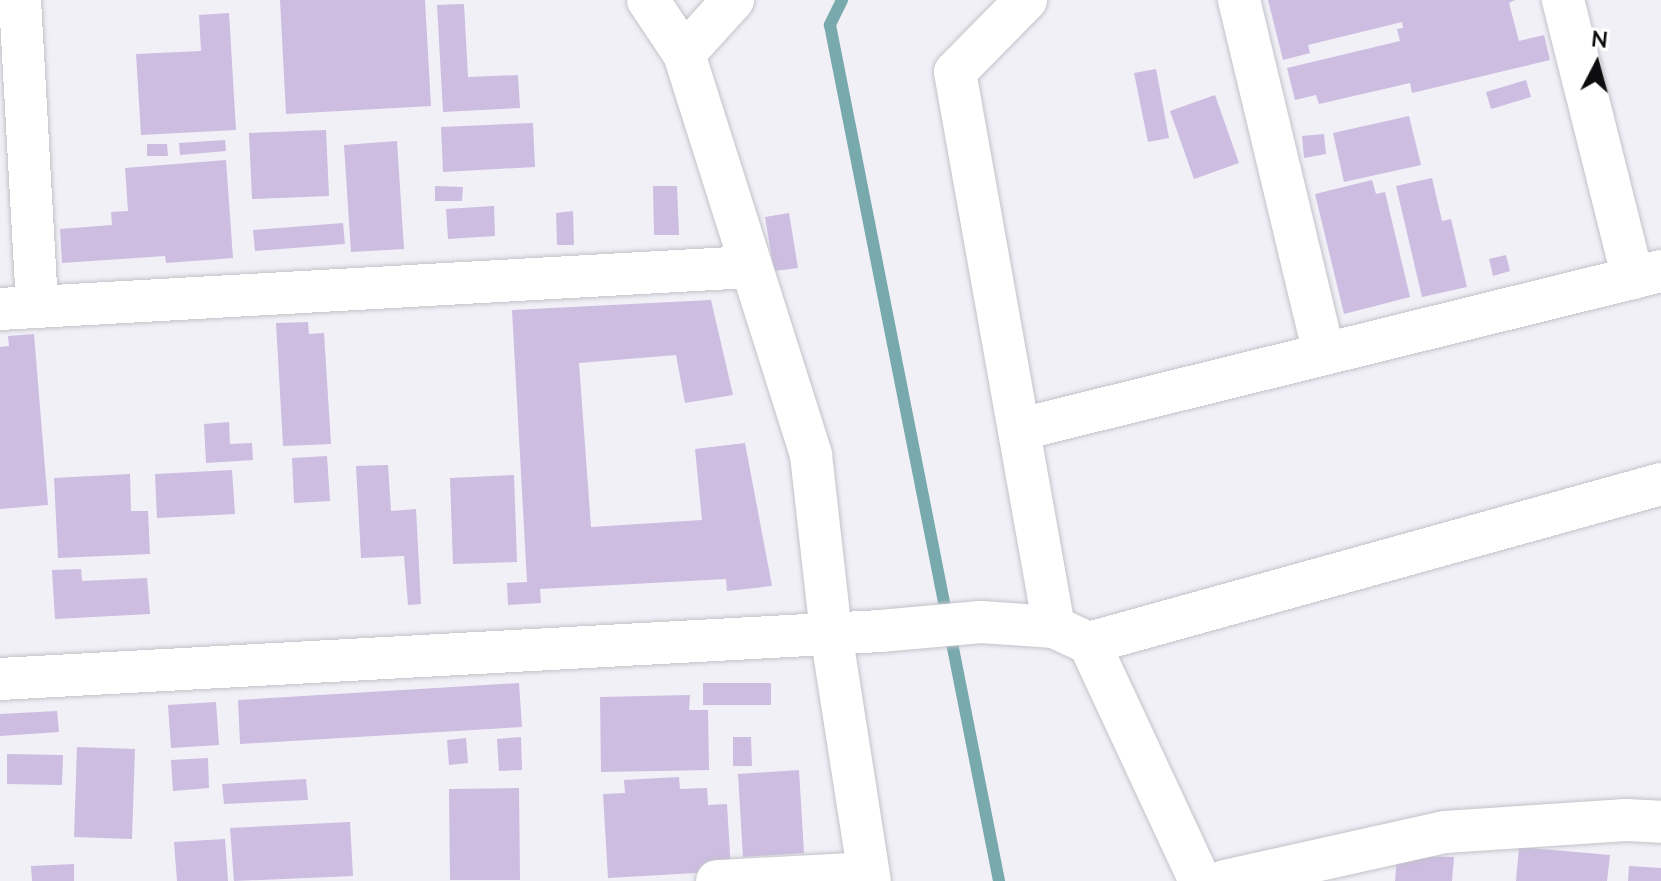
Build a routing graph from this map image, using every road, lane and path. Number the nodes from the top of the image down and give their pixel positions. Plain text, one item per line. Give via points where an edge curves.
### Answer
1 (20, 0) edge
2 (648, 0) edge
3 (733, 0) edge
4 (1026, 0) edge
5 (1239, 0) edge
6 (1563, 0) edge
7 (684, 54) junction
8 (750, 267) junction
9 (1647, 274) edge
10 (18, 308) edge
11 (1324, 354) junction
12 (1021, 429) junction
13 (1661, 484) edge
14 (831, 633) junction
15 (1072, 635) junction
16 (0, 679) edge
17 (1661, 822) edge
18 (869, 877) edge
19 (717, 881) edge
20 (1200, 881) edge
21 (1225, 881) edge

1 - 10 street
2 - 7 street
3 - 7 street
4 - 12 street via 955,72
5 - 11 street
6 - 9 street
7 - 8 street
8 - 10 street
8 - 14 street via 811,455
9 - 11 street
11 - 12 street
12 - 15 street
13 - 15 street
14 - 15 street via 981,622
14 - 16 street
14 - 18 street
15 - 20 street
17 - 21 street via 1445,832
18 - 19 street

